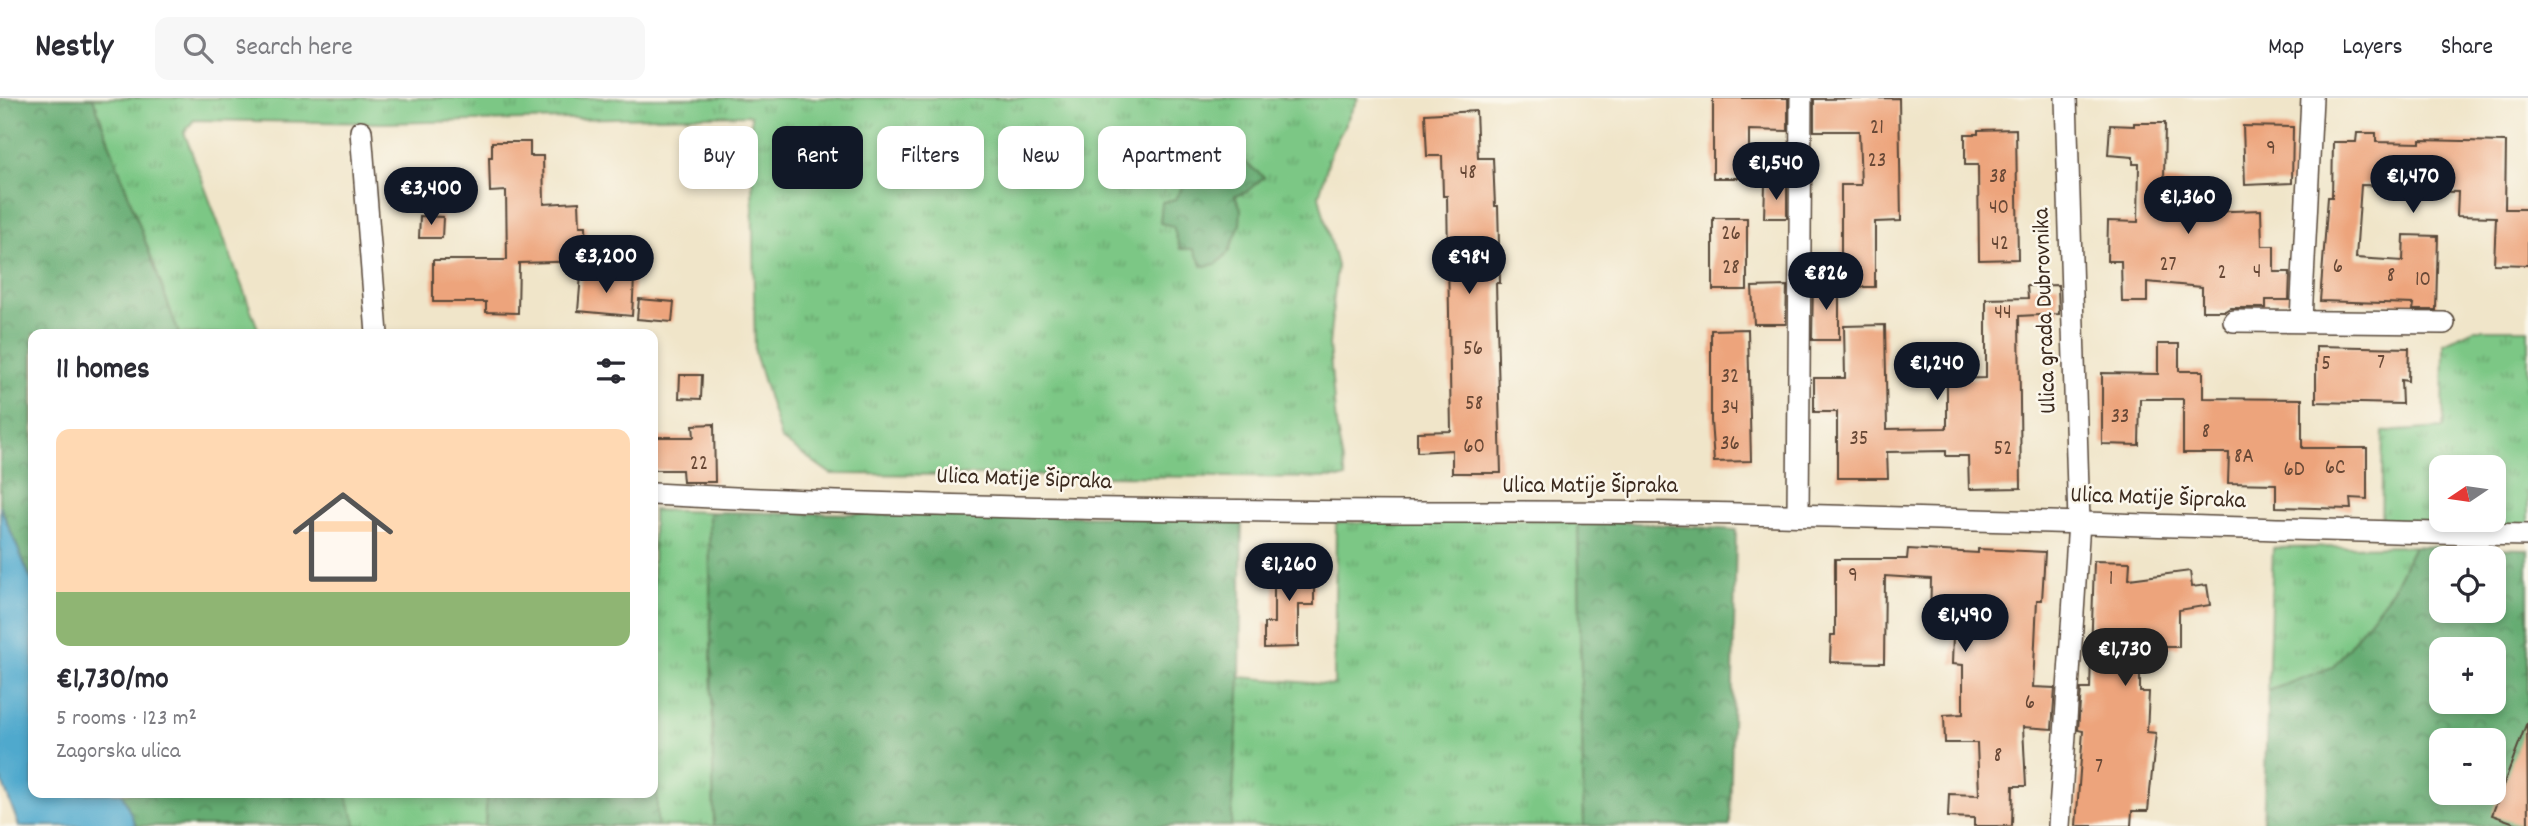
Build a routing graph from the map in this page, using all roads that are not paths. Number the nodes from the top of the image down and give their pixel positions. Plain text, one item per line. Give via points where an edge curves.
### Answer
1 (1801, 98) edge
2 (2066, 98) edge
3 (2312, 98) edge
4 (361, 131) dead end
5 (2301, 320) junction
6 (2234, 321) dead end
7 (2444, 323) dead end
8 (377, 329) edge
9 (658, 494) edge
10 (1798, 515) junction
11 (2079, 522) junction
12 (2528, 536) edge
13 (2059, 826) edge

1 - 10 street
2 - 11 street, Ulica grada Dubrovnika
3 - 5 street
4 - 8 street
5 - 6 street
5 - 7 street
9 - 10 street, Ulica Matije Šipraka via 1162,510
10 - 11 street, Ulica Matije Šipraka
11 - 12 street, Ulica Matije Šipraka
11 - 13 street, Ulica grada Dubrovnika

